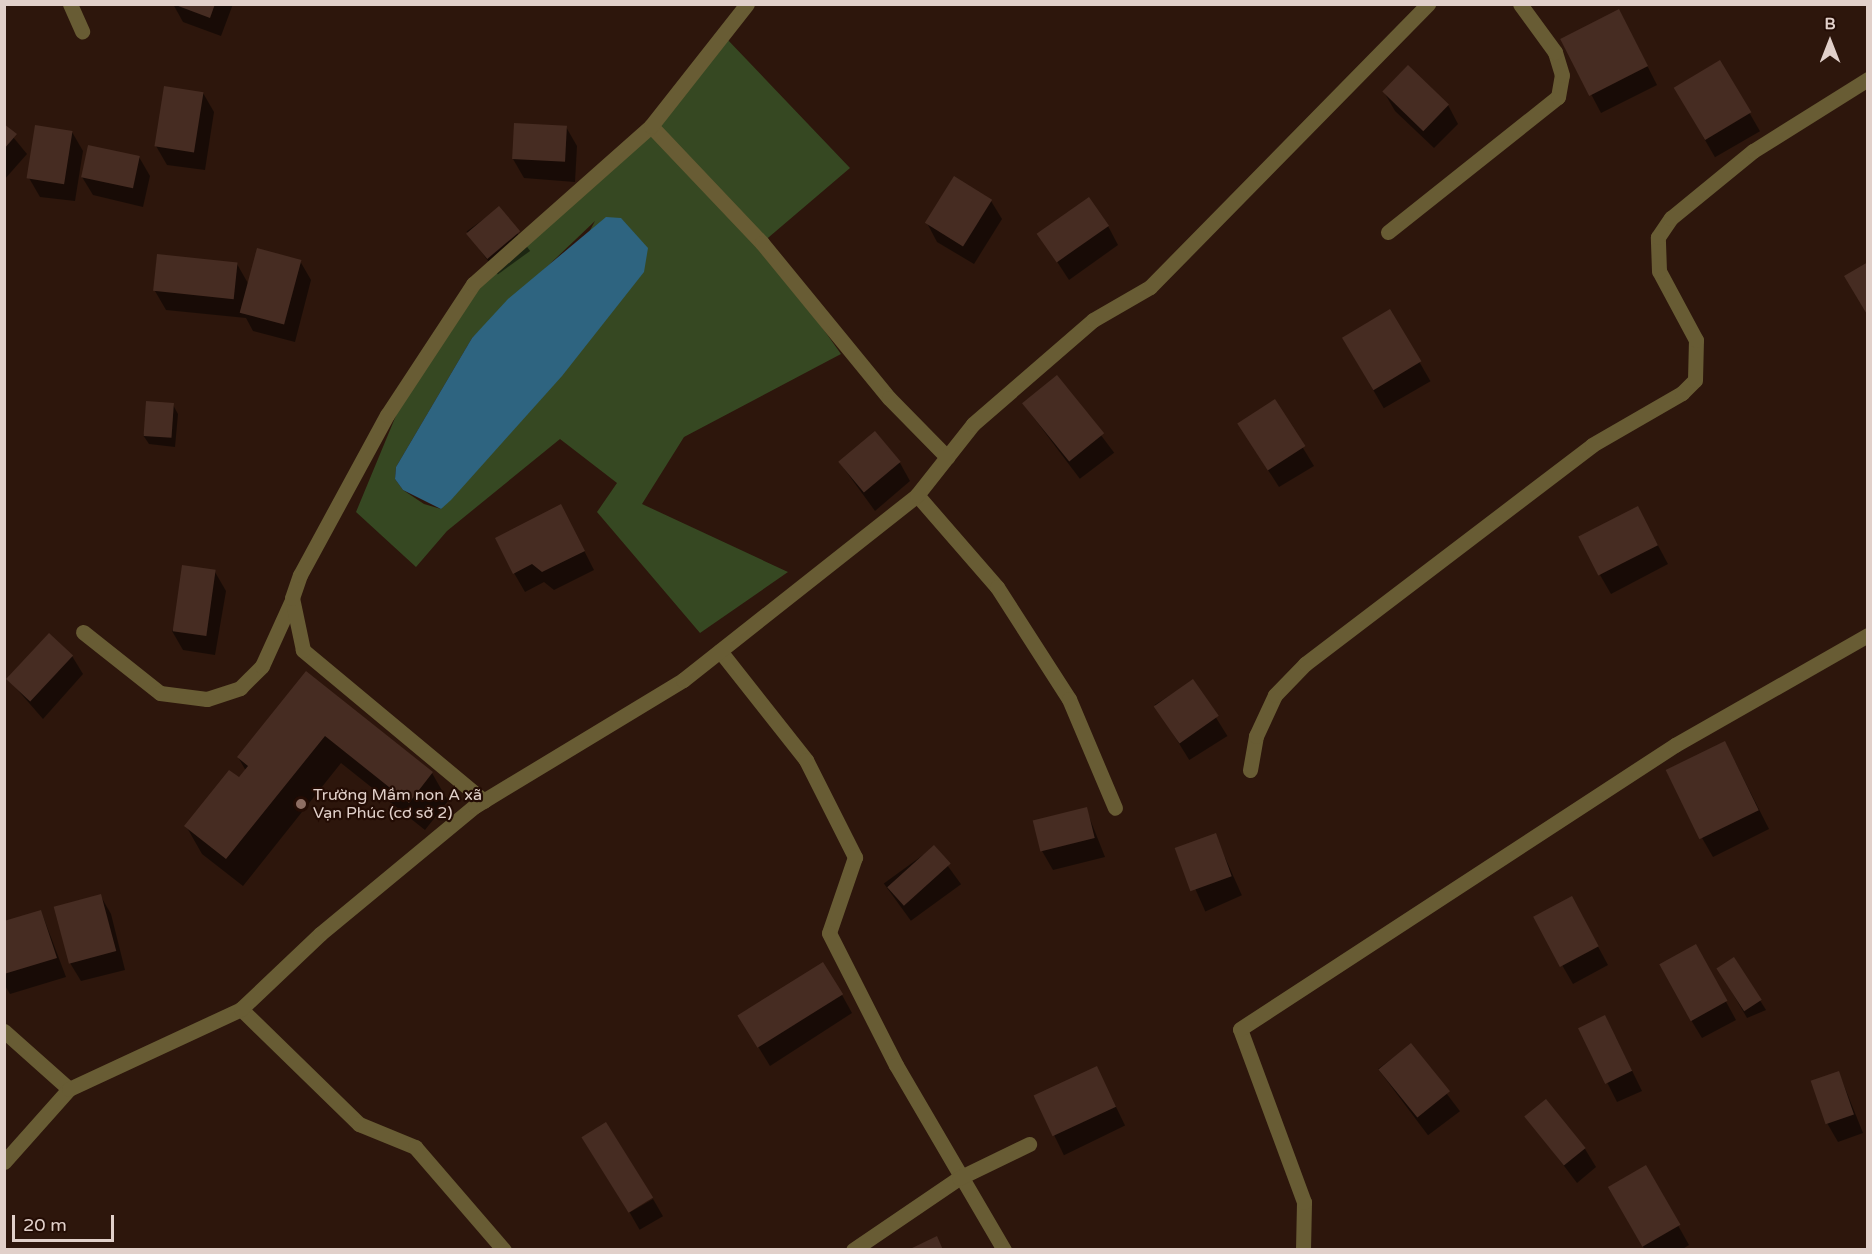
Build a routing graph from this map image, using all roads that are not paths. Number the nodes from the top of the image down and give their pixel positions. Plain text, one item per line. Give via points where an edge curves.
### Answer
1 (70, 4) edge
2 (747, 4) edge
3 (1520, 4) edge
4 (1427, 5) edge
5 (82, 31) dead end
6 (1868, 79) edge
7 (651, 126) junction
8 (1388, 232) dead end
9 (947, 457) junction
10 (917, 495) junction
11 (292, 598) junction
12 (83, 632) dead end
13 (1868, 635) edge
14 (720, 651) junction
15 (1250, 770) dead end
16 (484, 801) junction
17 (1115, 808) dead end
18 (241, 1009) junction
19 (4, 1031) edge
20 (69, 1089) junction
21 (1029, 1144) dead end
22 (4, 1162) edge
23 (959, 1178) junction
24 (504, 1250) edge
25 (853, 1250) edge
26 (1004, 1250) edge
27 (1303, 1250) edge

1 - 5 street
2 - 7 street
3 - 8 street via 1555,52 1562,75 1558,97
4 - 9 street via 1150,287 1093,320 973,424
6 - 15 street via 1753,151 1671,218 1658,237 1659,272 1698,349 1689,386 1592,445 1305,664 1275,695 1256,736
7 - 9 street via 747,226 889,398
7 - 11 street via 473,284 387,415
9 - 10 street
10 - 14 street
10 - 17 street via 997,587 1069,699
11 - 12 street via 262,666 240,688 207,699 160,693
11 - 16 street via 296,632 314,662
13 - 27 street via 1675,745 1240,1029 1304,1202
14 - 16 street via 683,680
14 - 23 street via 806,760 855,857 829,933
16 - 18 street via 320,934
18 - 20 street
18 - 24 street via 359,1124 415,1147
19 - 20 street
20 - 22 street
21 - 23 street
23 - 25 street
23 - 26 street

